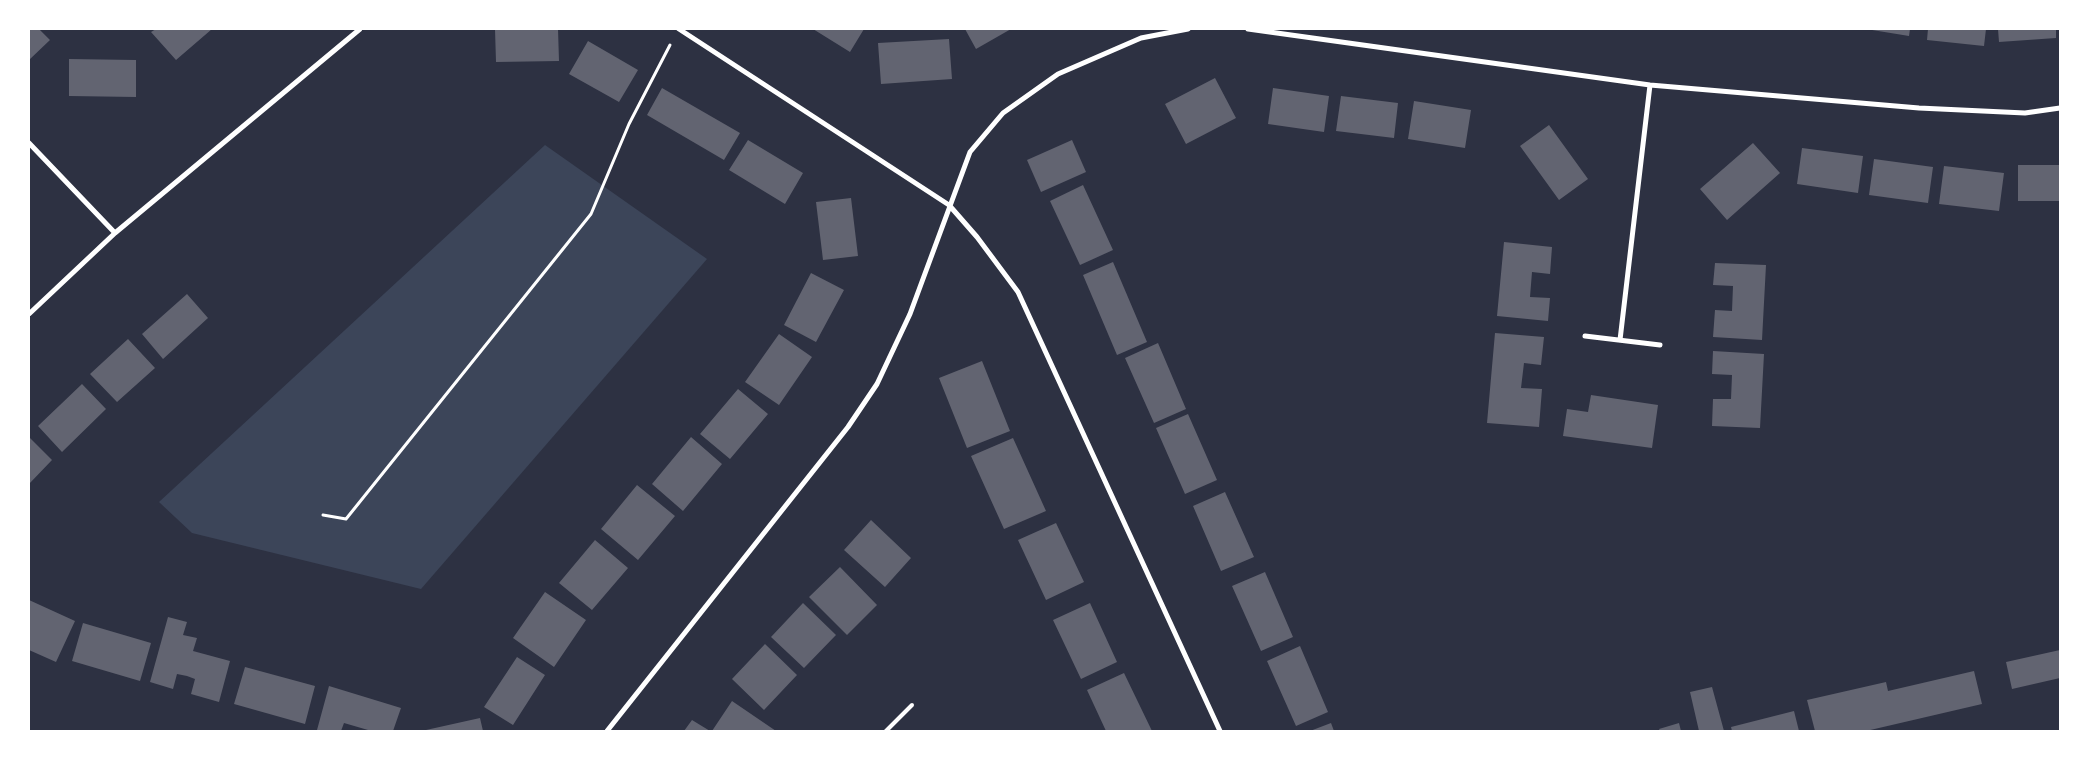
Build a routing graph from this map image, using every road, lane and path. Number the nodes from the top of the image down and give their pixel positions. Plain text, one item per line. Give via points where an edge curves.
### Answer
1 (360, 29) edge
2 (679, 29) edge
3 (1188, 29) edge
4 (1248, 29) edge
5 (674, 37) dead end
6 (1650, 85) junction
7 (2060, 108) edge
8 (29, 143) edge
9 (949, 205) junction
10 (116, 233) junction
11 (29, 314) edge
12 (1585, 336) dead end
13 (1620, 340) junction
14 (1660, 345) dead end
15 (323, 515) dead end
16 (912, 705) dead end
17 (607, 731) edge
18 (886, 731) edge
19 (1220, 731) edge

1 - 10 street
2 - 9 street
3 - 9 street via 1141,38 1058,74 1003,114 970,152
4 - 6 street
5 - 15 path via 629,124 591,214 346,519
6 - 7 street via 1919,108 2024,113
6 - 13 street
8 - 10 street
9 - 17 street via 910,314 877,384 848,427
9 - 19 street via 1018,292
10 - 11 street
12 - 13 street
13 - 14 street
16 - 18 lane

